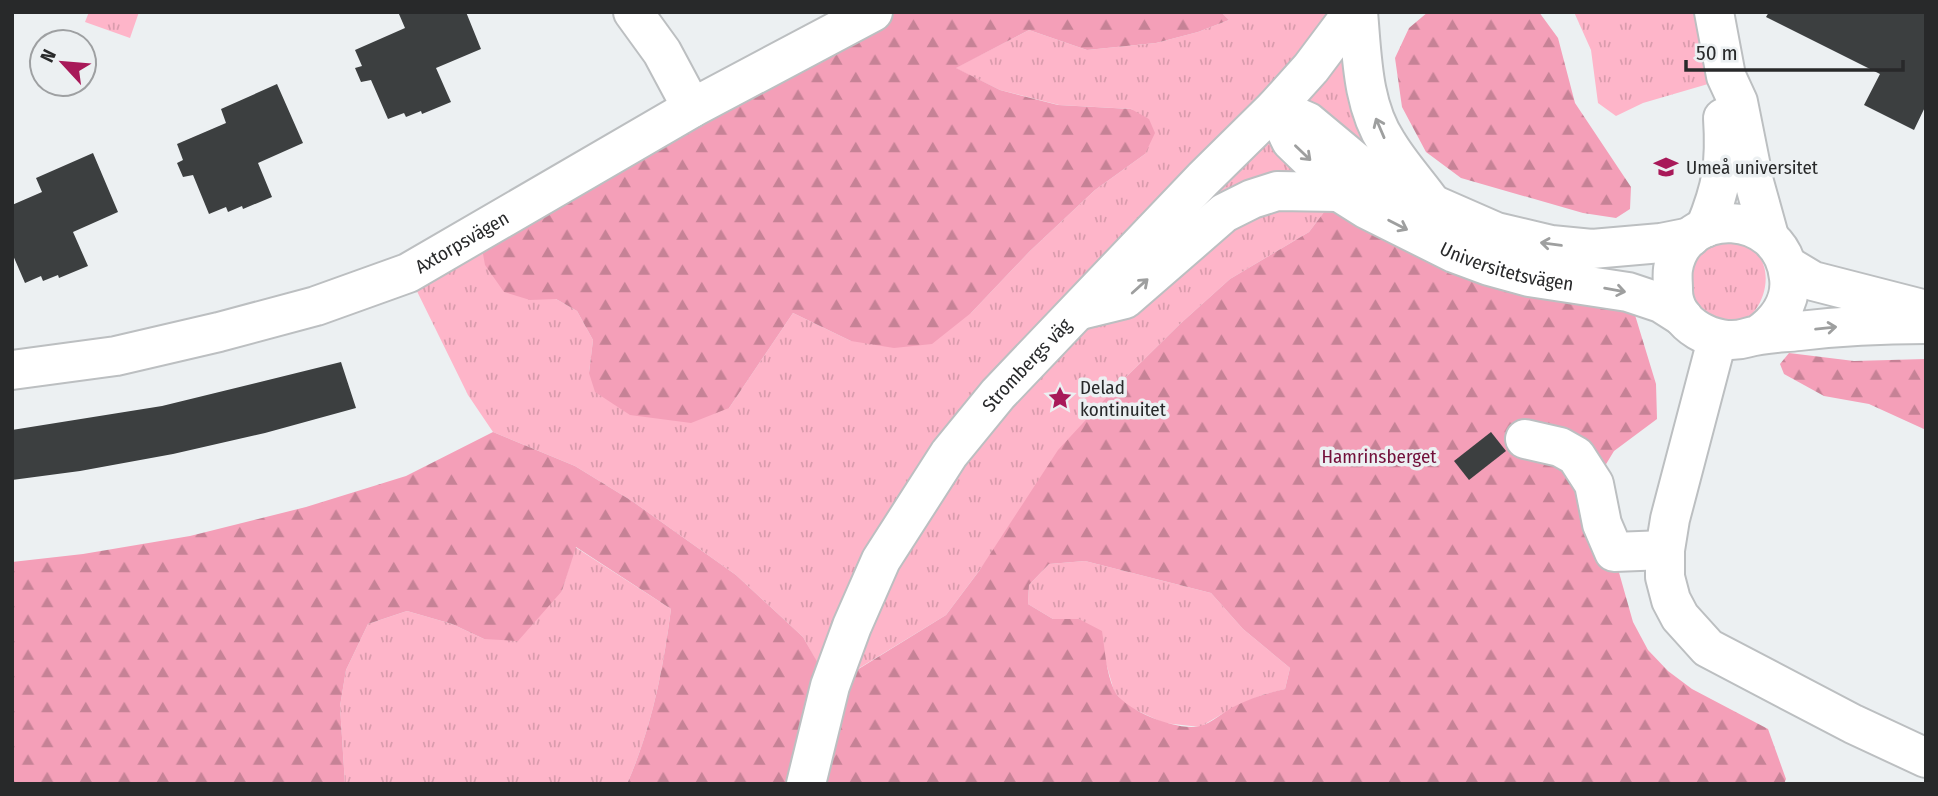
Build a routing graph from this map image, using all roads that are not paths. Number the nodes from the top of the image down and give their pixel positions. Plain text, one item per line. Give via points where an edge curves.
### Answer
1 (633, 12) edge
2 (873, 12) edge
3 (1353, 12) edge
4 (1358, 12) edge
5 (1714, 12) edge
6 (1726, 76) junction
7 (692, 108) junction
8 (1275, 108) junction
9 (1339, 192) junction
10 (1432, 204) junction
11 (1698, 233) junction
12 (1779, 251) junction
13 (1078, 310) junction
14 (1926, 310) edge
15 (1683, 317) junction
16 (1926, 324) edge
17 (1758, 335) junction
18 (1717, 340) junction
19 (12, 370) edge
20 (1525, 439) dead end
21 (1665, 550) junction
22 (1926, 758) edge
23 (806, 784) edge

1 - 7 street via 662,52
2 - 7 street, Axtorpsvägen
3 - 8 street, Strombergs väg
10 -> 4 street, Universitetsvägen via 1386,142 1377,122 1364,83
5 - 6 street
6 - 11 street via 1721,106 1723,176
6 - 12 street via 1738,102 1754,182
7 - 19 street, Axtorpsvägen via 408,273 316,306 219,332 116,356
8 -> 9 street, Universitetsvägen via 1291,141
8 - 10 street, Universitetsvägen via 1308,122 1398,194
8 - 13 street, Strombergs väg
13 -> 9 street via 1125,299 1224,213 1252,199 1277,191
9 -> 15 street, Universitetsvägen via 1428,241 1478,262 1529,277 1628,292 1661,303
11 -> 10 street, Universitetsvägen via 1661,243 1592,249 1551,245 1496,232
11 - 12 street via 1717,224 1737,222 1751,226
11 - 15 street via 1679,251 1673,268 1673,295
12 - 14 street via 1813,281
12 - 17 street via 1790,287 1785,306
13 - 23 street, Strombergs väg via 998,394 949,454 881,559 830,686
15 - 18 street
17 -> 16 street via 1879,323
17 - 18 street
18 - 21 street
20 - 21 street via 1577,456 1594,484 1602,524 1614,552
21 - 22 street via 1671,600 1708,648

